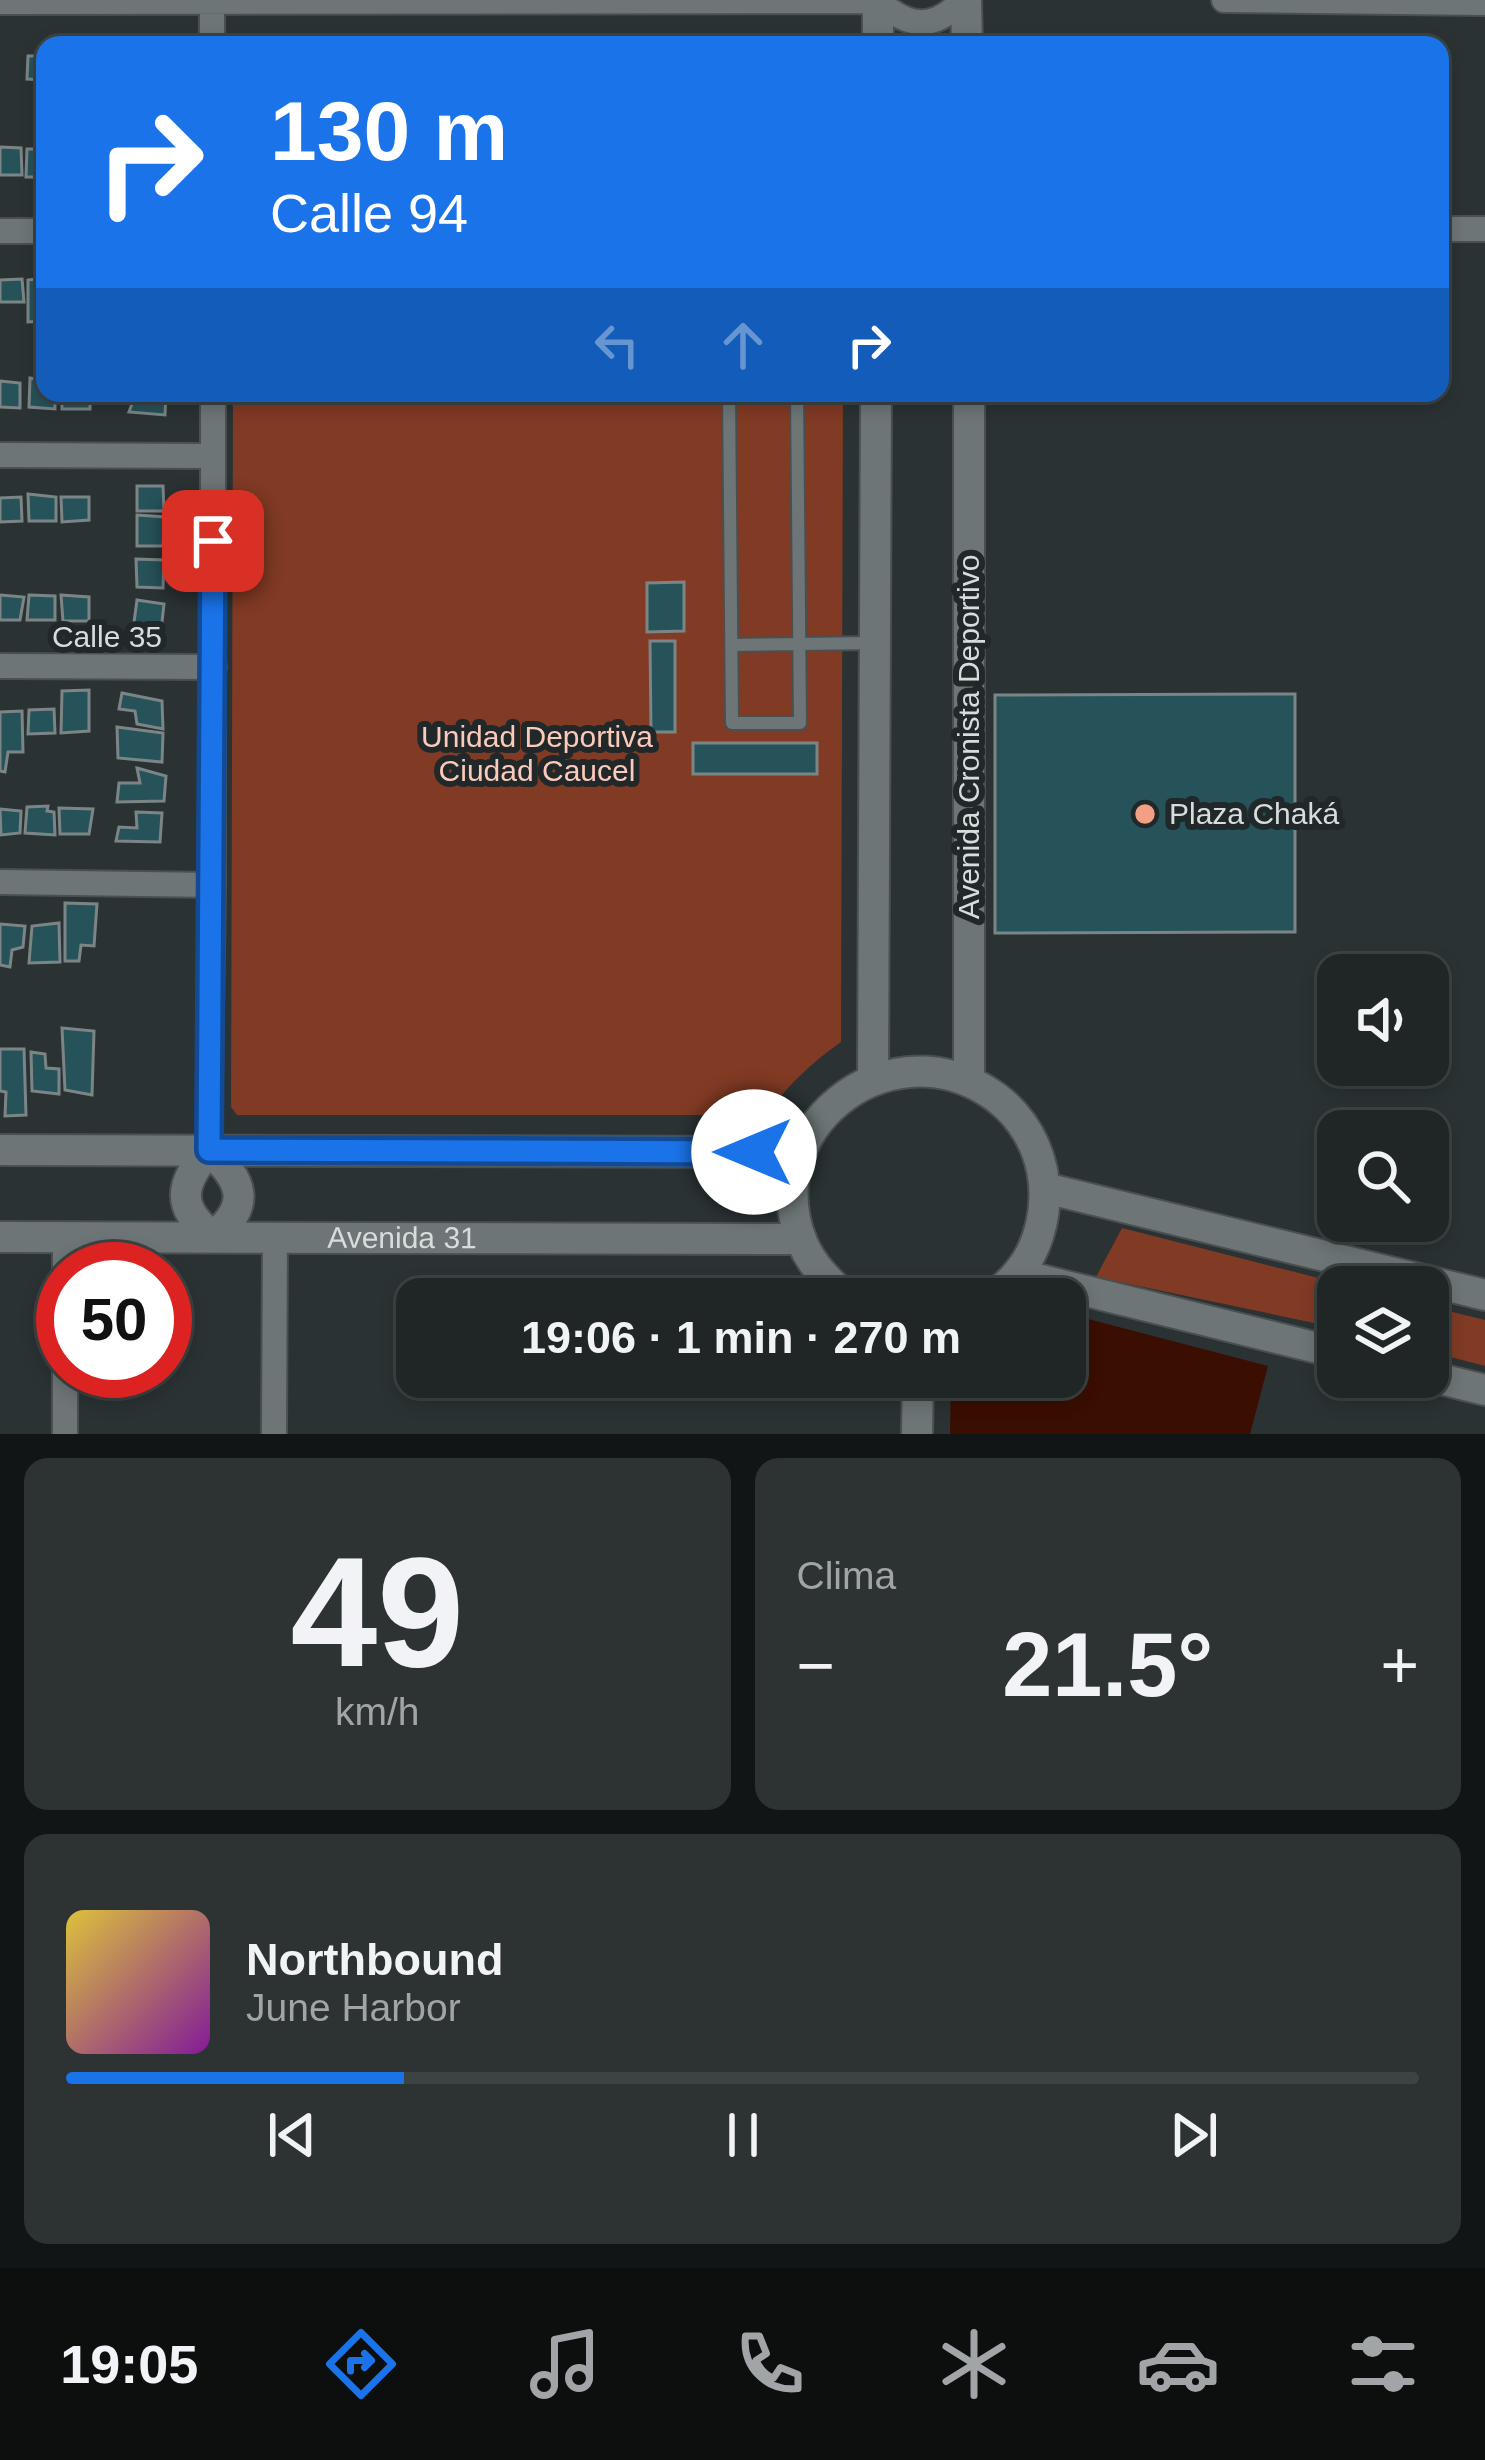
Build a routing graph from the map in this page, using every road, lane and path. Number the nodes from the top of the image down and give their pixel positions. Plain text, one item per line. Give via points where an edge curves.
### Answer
1 (878, 0) edge
2 (964, 0) edge
3 (1224, 0) edge
4 (0, 2) edge
5 (212, 2) edge
6 (609, 2) edge
7 (1485, 3) edge
8 (212, 36) edge
9 (878, 36) edge
10 (966, 36) edge
11 (1449, 229) edge
12 (1485, 229) edge
13 (0, 230) edge
14 (36, 231) edge
15 (213, 402) edge
16 (729, 402) edge
17 (797, 402) edge
18 (876, 402) edge
19 (969, 402) edge
20 (0, 455) edge
21 (213, 456) junction
22 (732, 644) junction
23 (799, 644) junction
24 (874, 644) junction
25 (0, 666) edge
26 (214, 667) junction
27 (0, 882) edge
28 (213, 885) junction
29 (873, 1078) junction
30 (969, 1080) junction
31 (0, 1150) edge
32 (209, 1150) junction
33 (802, 1152) junction
34 (1045, 1188) junction
35 (0, 1237) edge
36 (65, 1237) junction
37 (213, 1237) junction
38 (275, 1238) junction
39 (801, 1239) junction
40 (65, 1242) edge
41 (1017, 1274) junction
42 (825, 1278) edge
43 (1013, 1278) edge
44 (1485, 1294) edge
45 (1317, 1348) edge
46 (1449, 1381) edge
47 (1485, 1390) edge
48 (65, 1398) edge
49 (917, 1398) edge
50 (65, 1434) edge
51 (274, 1434) edge
52 (916, 1434) edge

1 - 2 street via 898,18 923,23 948,16
1 - 6 street
1 - 9 main road
2 - 10 main road
3 - 7 street
4 - 5 street
5 - 6 street
5 - 8 street
11 - 12 street
13 - 14 street
15 - 21 street
16 - 22 lane
17 - 23 lane
18 - 24 main road
19 - 30 main road, Avenida Cronista Deportivo
20 - 21 street
21 - 26 street
22 - 23 lane
22 - 23 lane via 732,722 800,722
23 - 24 lane
24 - 29 main road
25 - 26 street, Calle 35
26 - 28 street
27 - 28 street
28 - 32 street
29 - 30 main road via 938,1071
29 - 33 main road via 815,1124
30 - 34 main road via 1023,1123
31 - 32 main road
32 - 33 main road
32 - 37 main road via 185,1192 188,1211
32 - 37 main road via 236,1179 239,1196 228,1225
33 - 39 main road via 794,1187
34 - 41 main road via 1034,1248
34 - 44 main road
35 - 36 main road, Avenida 31
36 - 37 main road, Avenida 31
36 - 40 street
37 - 38 main road, Avenida 31
38 - 39 main road, Avenida 31
38 - 51 street
39 - 42 main road
41 - 43 main road
41 - 45 main road
46 - 47 main road
48 - 50 street
49 - 52 main road

